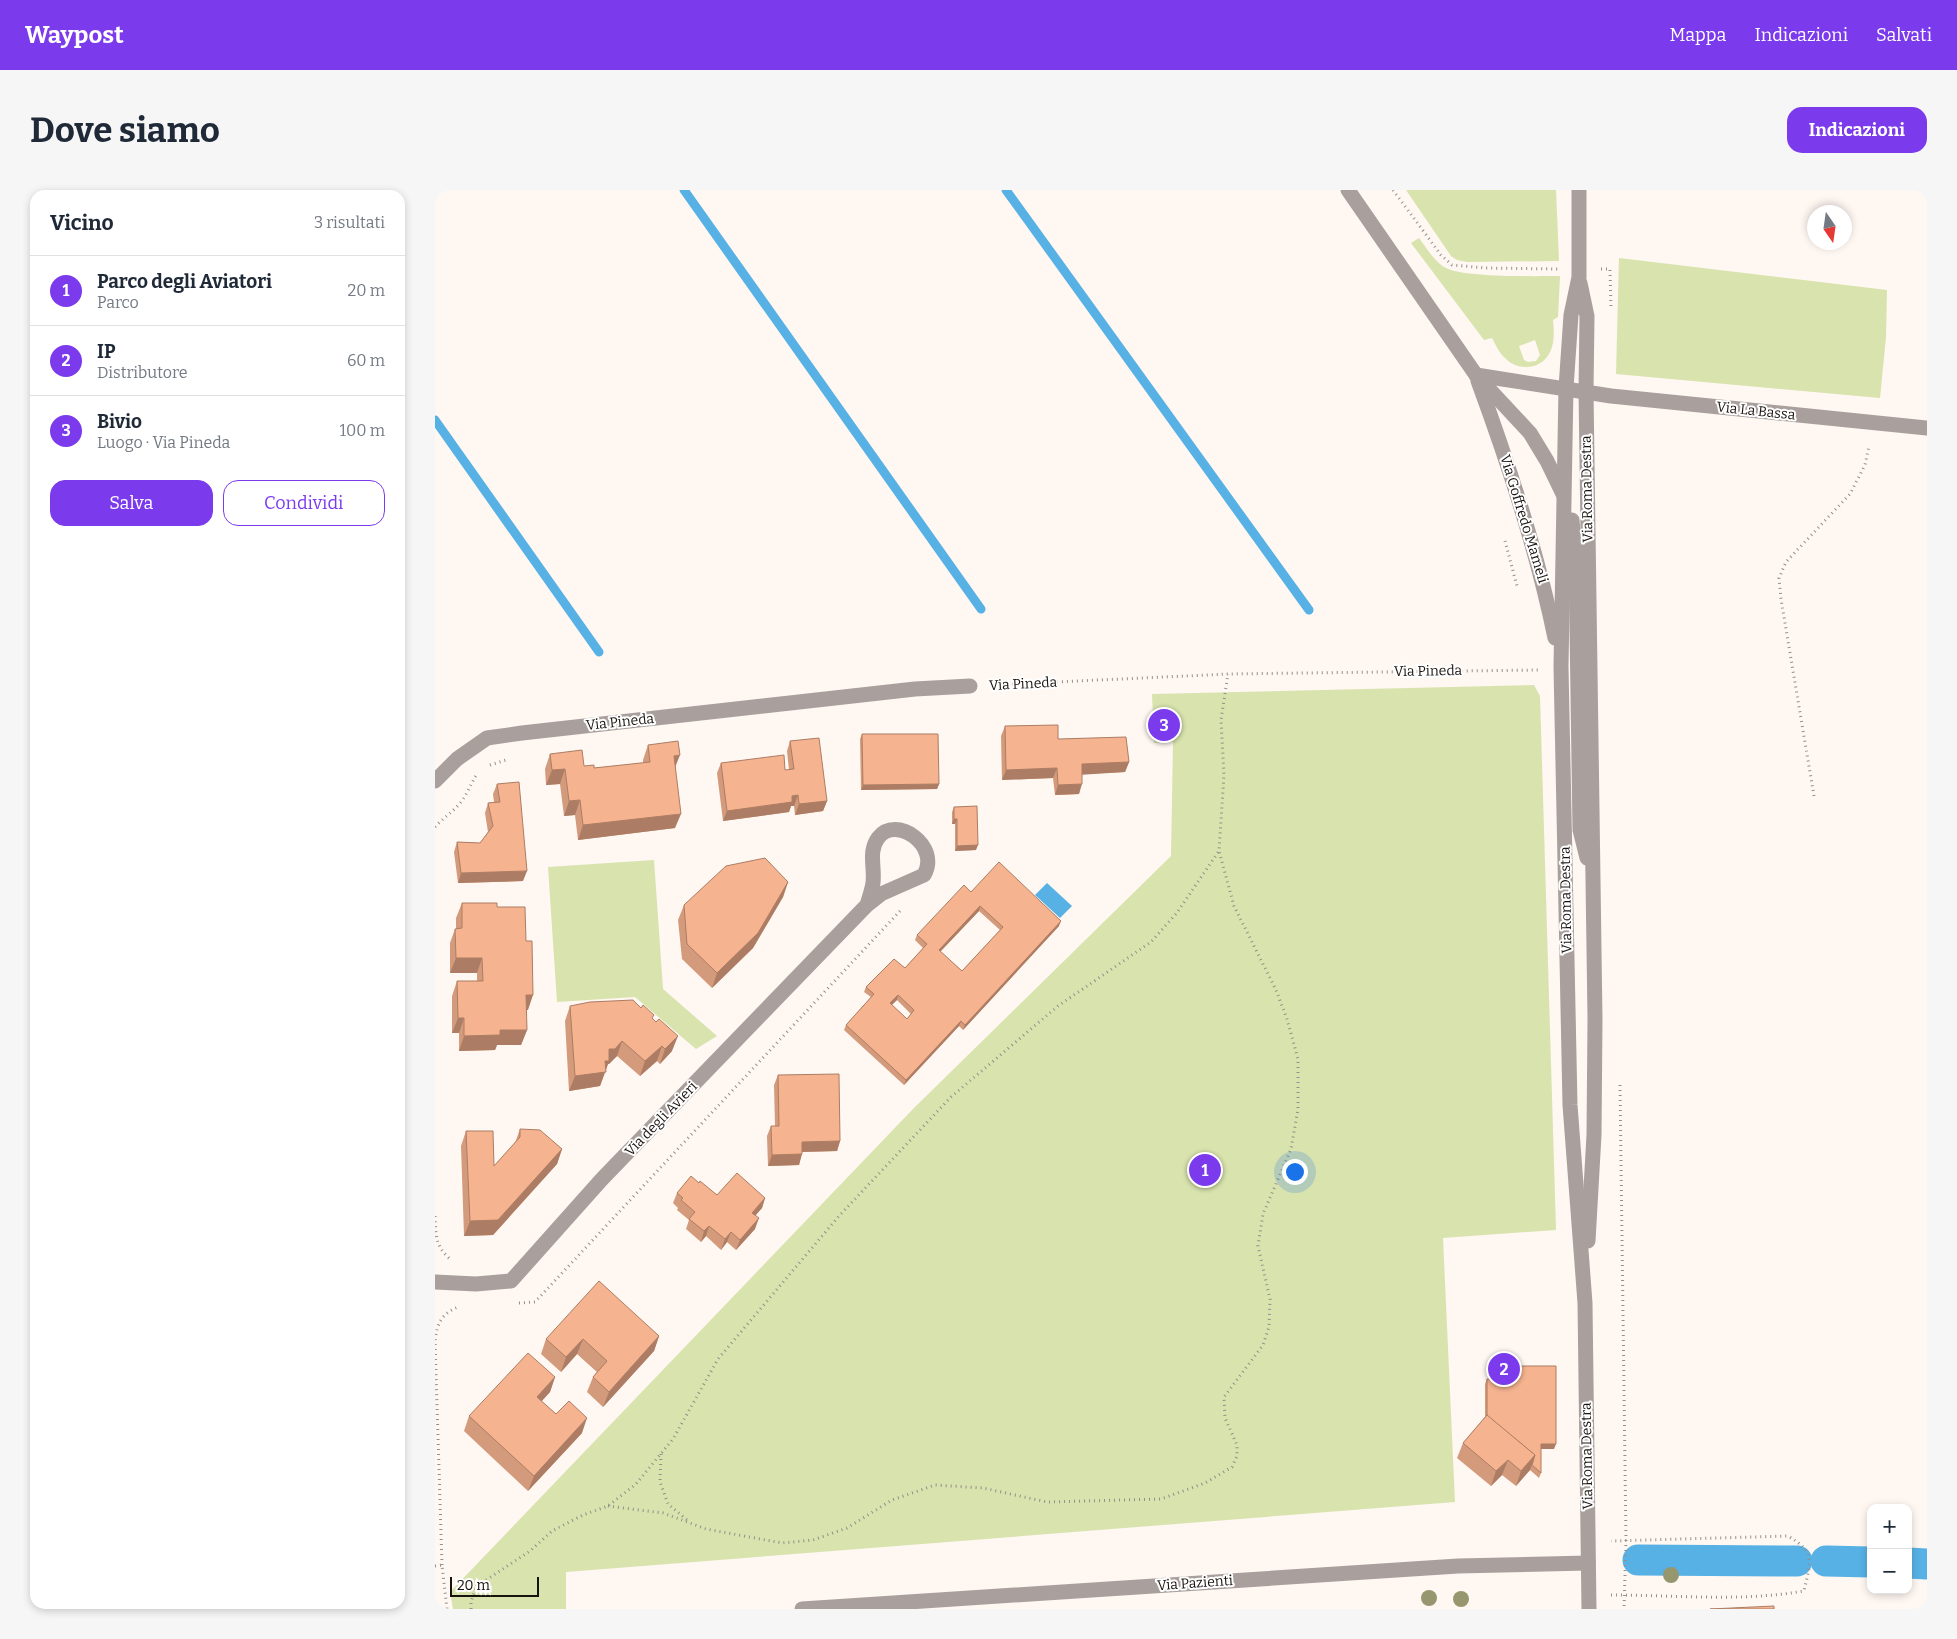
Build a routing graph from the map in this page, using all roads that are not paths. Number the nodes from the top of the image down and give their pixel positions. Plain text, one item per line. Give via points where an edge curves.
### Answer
1 (1348, 190) edge
2 (1579, 190) edge
3 (1579, 273) junction
4 (1475, 374) junction
5 (1566, 388) junction
6 (1586, 391) junction
7 (1927, 428) edge
8 (1564, 497) junction
9 (1561, 667) junction
10 (970, 686) road end
11 (435, 781) edge
12 (1593, 881) junction
13 (867, 906) junction
14 (435, 1282) edge
15 (1585, 1303) junction
16 (1588, 1563) junction
17 (1589, 1602) edge
18 (803, 1609) edge

1 - 4 street, Via Goffredo Mameli
2 - 3 street, Via Roma Destra
3 - 5 street, Via Roma Destra via 1571,315
3 - 6 street, Via Roma Destra via 1587,316
4 - 5 street
4 - 8 street, Via Goffredo Mameli via 1530,433
4 - 9 street, Via Goffredo Mameli via 1544,584
5 - 6 street
5 - 8 street, Via Roma Destra
6 - 7 street, Via La Bassa via 1624,398
6 - 12 street, Via Roma Destra
8 - 9 street, Via Roma Destra
8 - 12 street, Via Roma Destra via 1572,518 1576,561 1580,830
9 - 15 street, Via Roma Destra via 1570,1105
10 - 11 street, Via Pineda via 915,689 487,738 457,759
12 - 15 street, Via Roma Destra via 1594,1135
13 - 13 street, Via degli Avieri via 881,894 924,875 929,861 926,848 917,838 896,830 879,837 873,850 873,882
13 - 14 street, Via degli Avieri via 602,1180 511,1281 476,1284
15 - 16 street, Via Roma Destra
16 - 17 street, Via Roma Destra
16 - 18 street, Via Pazienti via 1458,1566

